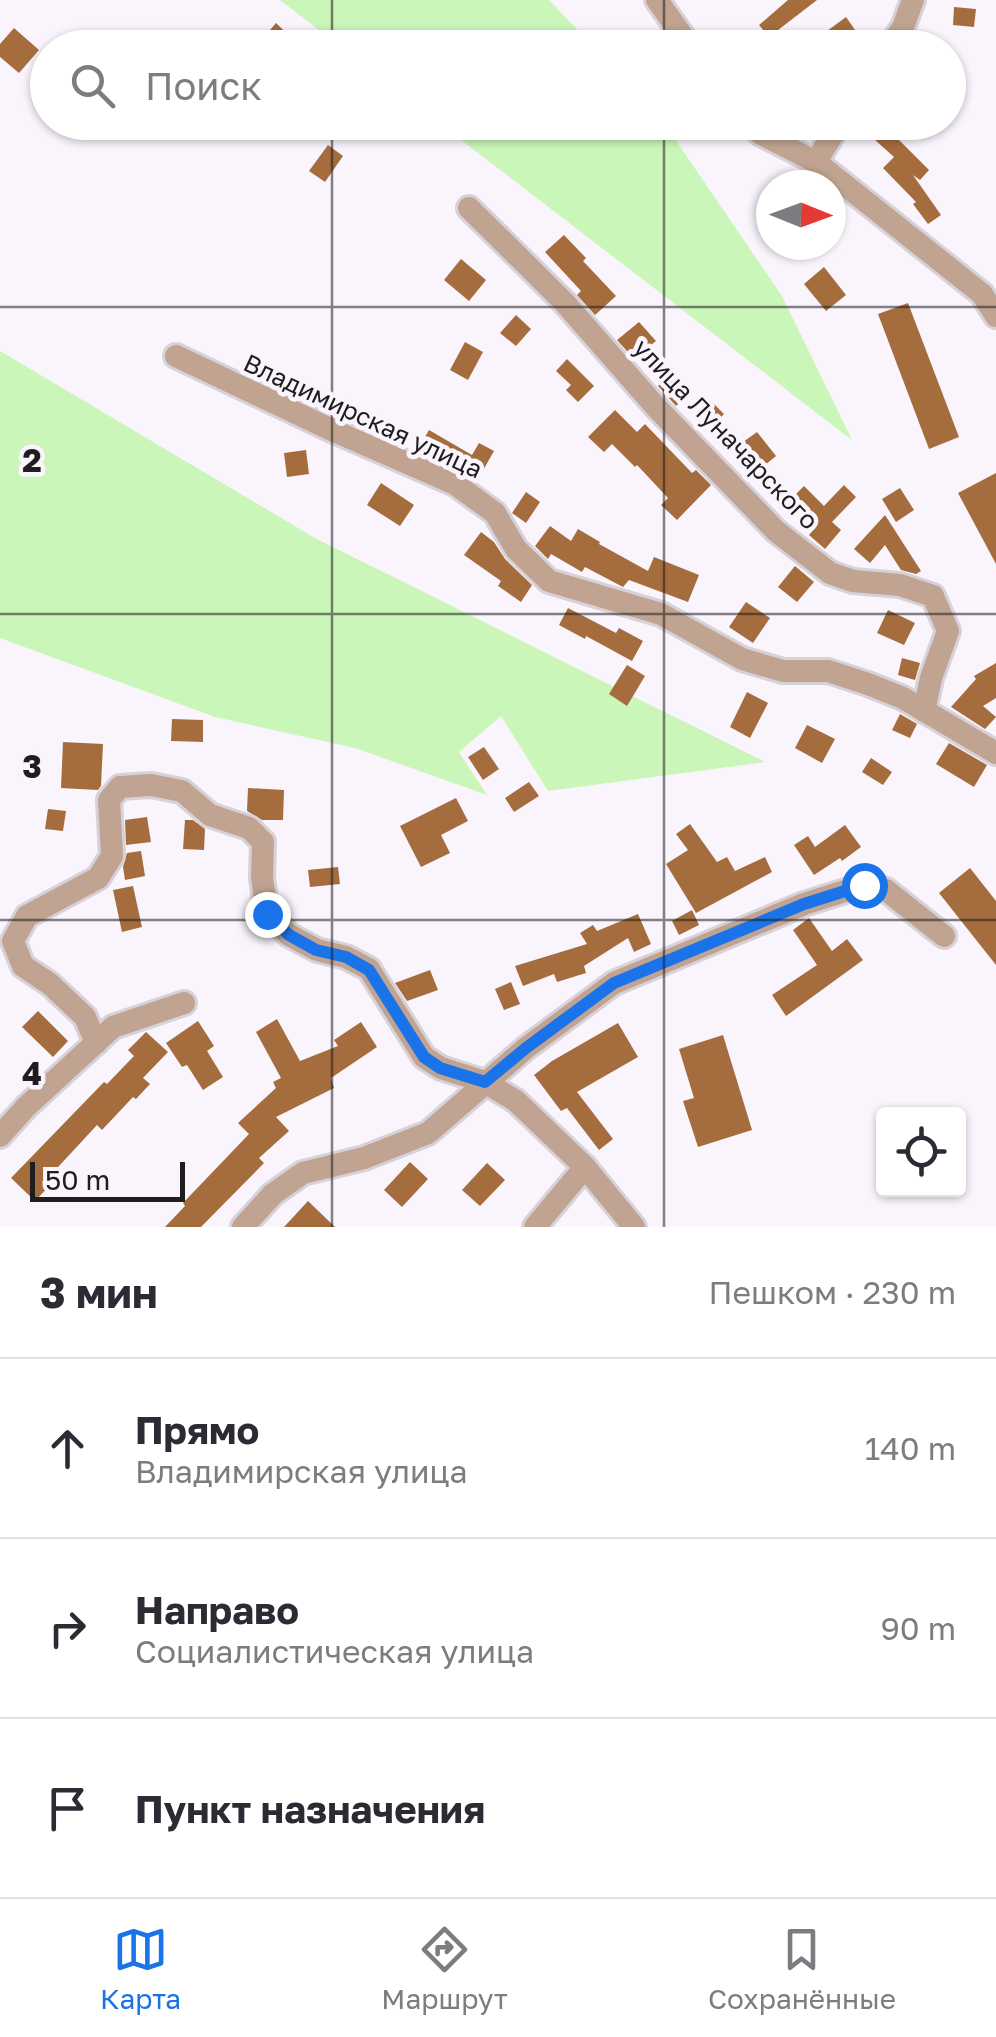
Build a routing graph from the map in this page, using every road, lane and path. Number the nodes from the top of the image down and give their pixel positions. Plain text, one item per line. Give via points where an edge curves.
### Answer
1 (657, 0) edge
2 (913, 0) edge
3 (678, 30) edge
4 (900, 30) edge
5 (773, 140) edge
6 (829, 140) edge
7 (816, 162) junction
8 (469, 208) dead end
9 (996, 316) edge
10 (176, 356) dead end
11 (924, 711) junction
12 (996, 753) edge
13 (944, 936) dead end
14 (184, 1004) dead end
15 (96, 1043) junction
16 (485, 1082) junction
17 (0, 1136) edge
18 (585, 1167) junction
19 (243, 1227) edge
20 (535, 1227) edge
21 (634, 1227) edge

1 - 3 street
2 - 4 street
5 - 7 street
6 - 7 street
7 - 9 street via 982,294
8 - 11 street, улица Луначарского via 776,531 830,573 932,596 948,630
10 - 11 street, Владимирская улица via 455,484 495,513 516,549 549,581 661,614 742,659 783,671 828,670
11 - 12 street, Владимирская улица
13 - 16 street via 886,890 864,885 804,904 614,983
14 - 15 street via 113,1027
15 - 16 street via 84,1016 23,966 12,941 27,916 98,878 112,856 109,800 120,787 151,785 182,791 210,816 248,828 263,842 267,914 316,950 369,970 424,1057
15 - 17 street
16 - 18 street via 516,1101
16 - 19 street via 428,1133 303,1173
18 - 20 street
18 - 21 street

